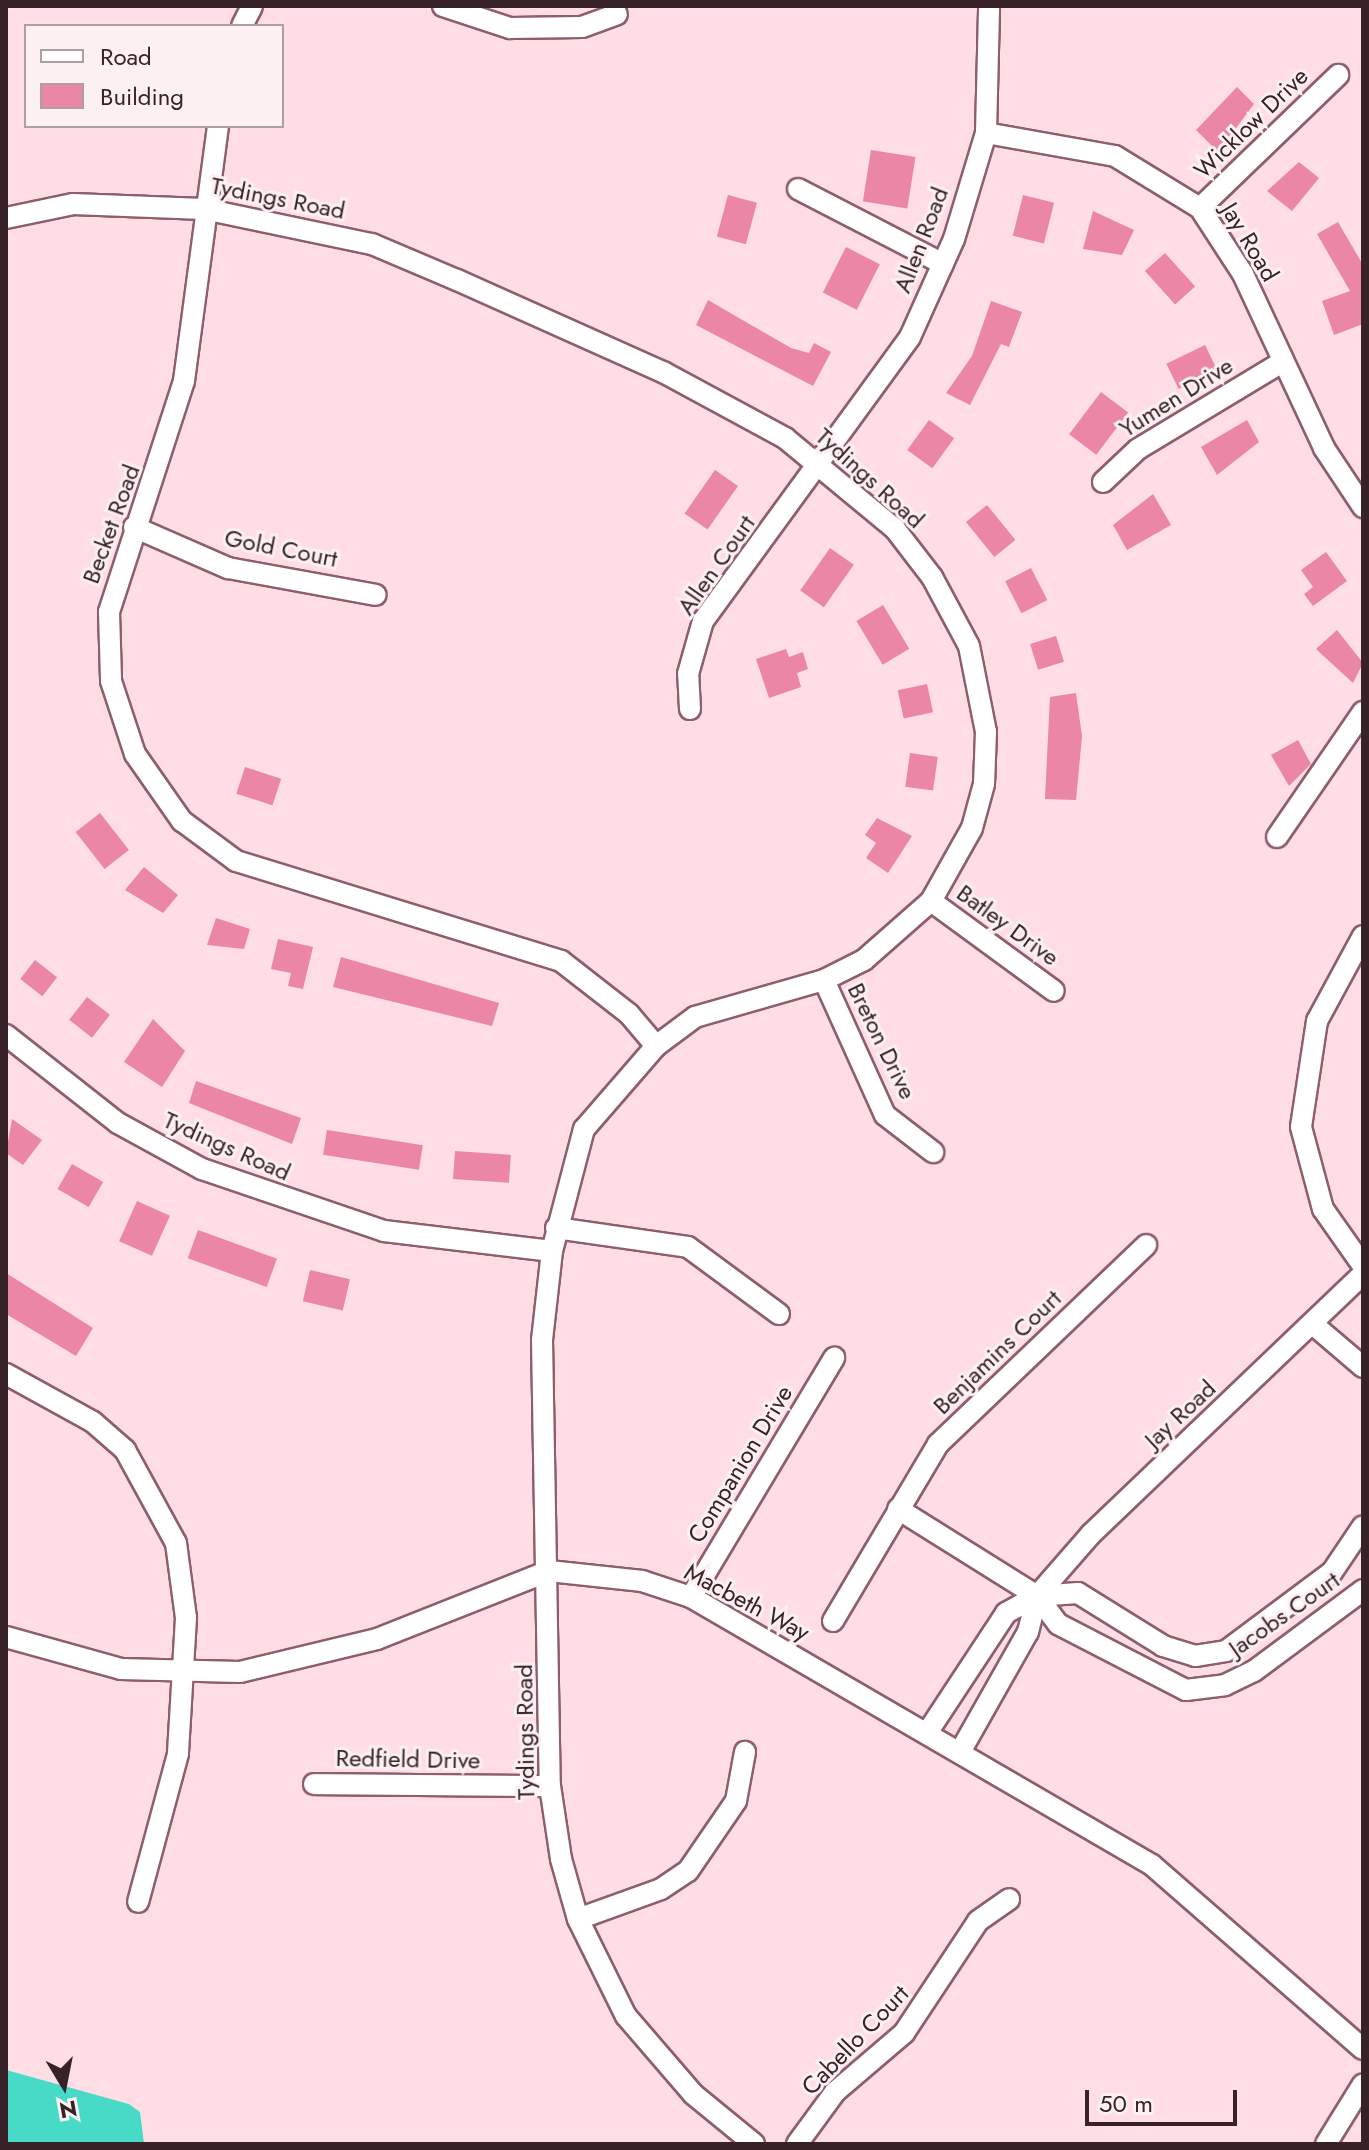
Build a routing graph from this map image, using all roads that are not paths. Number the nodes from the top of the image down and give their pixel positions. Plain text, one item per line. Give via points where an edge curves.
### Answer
1 (252, 6) edge
2 (443, 6) edge
3 (989, 6) edge
4 (617, 14) dead end
5 (243, 24) edge
6 (1338, 75) dead end
7 (218, 128) edge
8 (986, 133) junction
9 (798, 189) dead end
10 (1200, 208) junction
11 (204, 209) junction
12 (6, 218) edge
13 (943, 264) junction
14 (1282, 362) junction
15 (822, 466) junction
16 (1103, 482) dead end
17 (1363, 507) edge
18 (134, 527) junction
19 (376, 595) dead end
20 (690, 709) dead end
21 (1363, 712) edge
22 (1277, 837) dead end
23 (931, 901) junction
24 (1363, 936) edge
25 (824, 980) junction
26 (1054, 991) dead end
27 (6, 1035) edge
28 (656, 1046) junction
29 (933, 1152) dead end
30 (556, 1228) junction
31 (1146, 1245) dead end
32 (552, 1251) junction
33 (1363, 1266) edge
34 (1363, 1274) edge
35 (779, 1314) dead end
36 (1315, 1326) junction
37 (834, 1358) dead end
38 (1363, 1367) edge
39 (6, 1374) edge
40 (898, 1509) junction
41 (1363, 1526) edge
42 (549, 1571) junction
43 (1363, 1590) edge
44 (1301, 1595) junction
45 (1037, 1596) junction
46 (691, 1597) junction
47 (833, 1621) dead end
48 (1318, 1624) junction
49 (6, 1637) edge
50 (185, 1672) junction
51 (927, 1733) junction
52 (745, 1752) dead end
53 (960, 1752) junction
54 (314, 1784) dead end
55 (550, 1786) junction
56 (1009, 1899) dead end
57 (138, 1902) dead end
58 (578, 1919) junction
59 (1363, 2049) edge
60 (1363, 2084) edge
61 (754, 2144) edge
62 (797, 2144) edge
63 (1326, 2144) edge

1 - 5 street
2 - 4 street via 510,28 582,27
3 - 8 street, Allen Road
6 - 10 street, Wicklow Drive
7 - 11 street, Becket Road
8 - 10 street, Jay Road via 1115,156
8 - 13 street, Allen Road
9 - 13 street
10 - 14 street, Jay Road via 1243,274
11 - 12 street, Tydings Road via 73,204
11 - 15 street, Tydings Road via 372,244 663,372
11 - 18 street, Becket Road via 184,381
13 - 15 street, Allen Road via 910,337
14 - 16 street, Yumen Drive via 1138,449
14 - 17 street, Jay Road via 1324,448
15 - 20 street, Allen Court via 703,621 688,674
15 - 23 street, Tydings Road via 895,529 932,577 980,681 984,784 972,828
18 - 19 street, Gold Court via 228,568
18 - 28 street, Becket Road via 109,612 111,681 135,754 182,821 236,861 280,879 561,961 629,1014
21 - 22 street
23 - 25 street, Tydings Road via 864,960
23 - 26 street, Batley Drive
24 - 33 street via 1317,1021 1301,1127 1323,1209
25 - 28 street, Tydings Road via 695,1017
25 - 29 street, Breton Drive via 885,1115
27 - 32 street, Tydings Road via 118,1123 202,1169 384,1231
28 - 30 street, Tydings Road via 584,1129
30 - 32 street, Tydings Road
30 - 35 street via 688,1247
31 - 40 street, Benjamins Court via 938,1444
32 - 42 street, Tydings Road via 542,1340
34 - 36 street, Jay Road
36 - 38 street
36 - 45 street, Jay Road via 1091,1534
37 - 46 street, Companion Drive
39 - 50 street via 93,1422 148,1480 182,1571
40 - 45 street
40 - 47 street, Benjamins Court
41 - 44 street, Jacobs Court via 1332,1572
42 - 46 street, Macbeth Way via 642,1581
42 - 50 street, Macbeth Way via 301,1662
42 - 55 street, Tydings Road
43 - 48 street, Jacobs Court
44 - 45 street, Jacobs Court via 1226,1651 1195,1656 1163,1646 1078,1593
44 - 48 street
45 - 48 street, Jacobs Court via 1058,1624 1186,1690 1240,1678
45 - 51 street, Jay Road via 1006,1613
45 - 53 street, Jay Road via 1028,1632
46 - 51 street, Macbeth Way
49 - 50 street, Macbeth Way via 121,1669
50 - 57 street via 170,1804
51 - 53 street, Macbeth Way
52 - 58 street via 736,1801 688,1871 661,1889
53 - 59 street, Macbeth Way via 1152,1865
54 - 55 street, Redfield Drive
55 - 58 street, Tydings Road
56 - 62 street, Cabello Court via 978,1921 904,2033 835,2092
58 - 61 street, Tydings Road via 626,2016 693,2094
60 - 63 street

